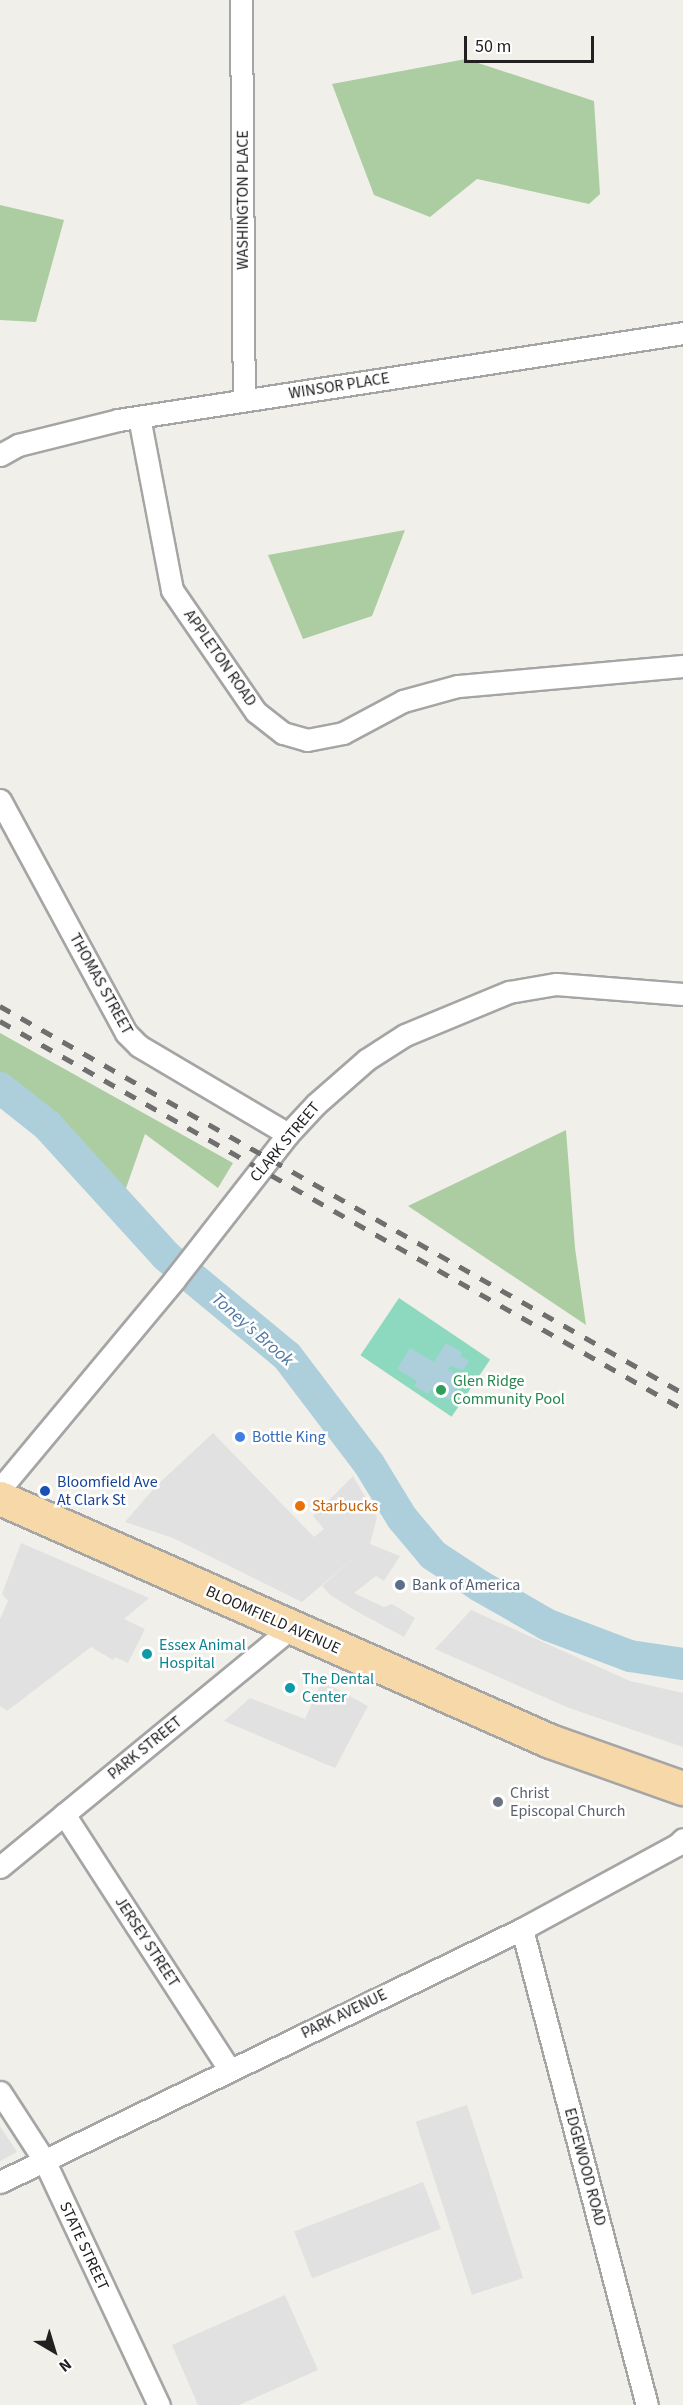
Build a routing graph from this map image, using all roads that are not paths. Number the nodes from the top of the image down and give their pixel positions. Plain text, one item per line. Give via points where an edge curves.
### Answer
1 (241, 0) edge
2 (683, 333) edge
3 (244, 400) junction
4 (139, 417) junction
5 (0, 455) edge
6 (683, 666) edge
7 (0, 800) edge
8 (683, 994) edge
9 (288, 1134) junction
10 (0, 1489) edge
11 (0, 1498) edge
12 (291, 1628) junction
13 (683, 1788) edge
14 (64, 1814) junction
15 (683, 1839) edge
16 (0, 1867) edge
17 (522, 1929) junction
18 (229, 2069) junction
19 (0, 2092) edge
20 (44, 2160) junction
21 (0, 2182) edge
22 (159, 2405) edge
23 (647, 2405) edge

1 - 3 street, WASHINGTON PLACE
2 - 3 street, WINSOR PLACE
3 - 4 street, WINSOR PLACE
4 - 5 street, WINSOR PLACE via 18,445
4 - 6 street, APPLETON ROAD via 172,590 256,712 283,733 306,740 343,733 403,700 458,686
7 - 9 street, THOMAS STREET via 126,1033 139,1046
8 - 9 street, CLARK STREET via 556,984 509,992 426,1025 386,1046 324,1096
9 - 10 street, CLARK STREET via 174,1280
11 - 12 main road, BLOOMFIELD AVENUE
12 - 13 main road, BLOOMFIELD AVENUE via 550,1742
12 - 14 street, PARK STREET
14 - 16 street, PARK STREET
14 - 18 street, JERSEY STREET
15 - 17 street, PARK AVENUE
17 - 18 street, PARK AVENUE
17 - 23 street, EDGEWOOD ROAD
18 - 20 street, PARK AVENUE
19 - 20 street, STATE STREET
20 - 21 street, PARK AVENUE
20 - 22 street, STATE STREET

